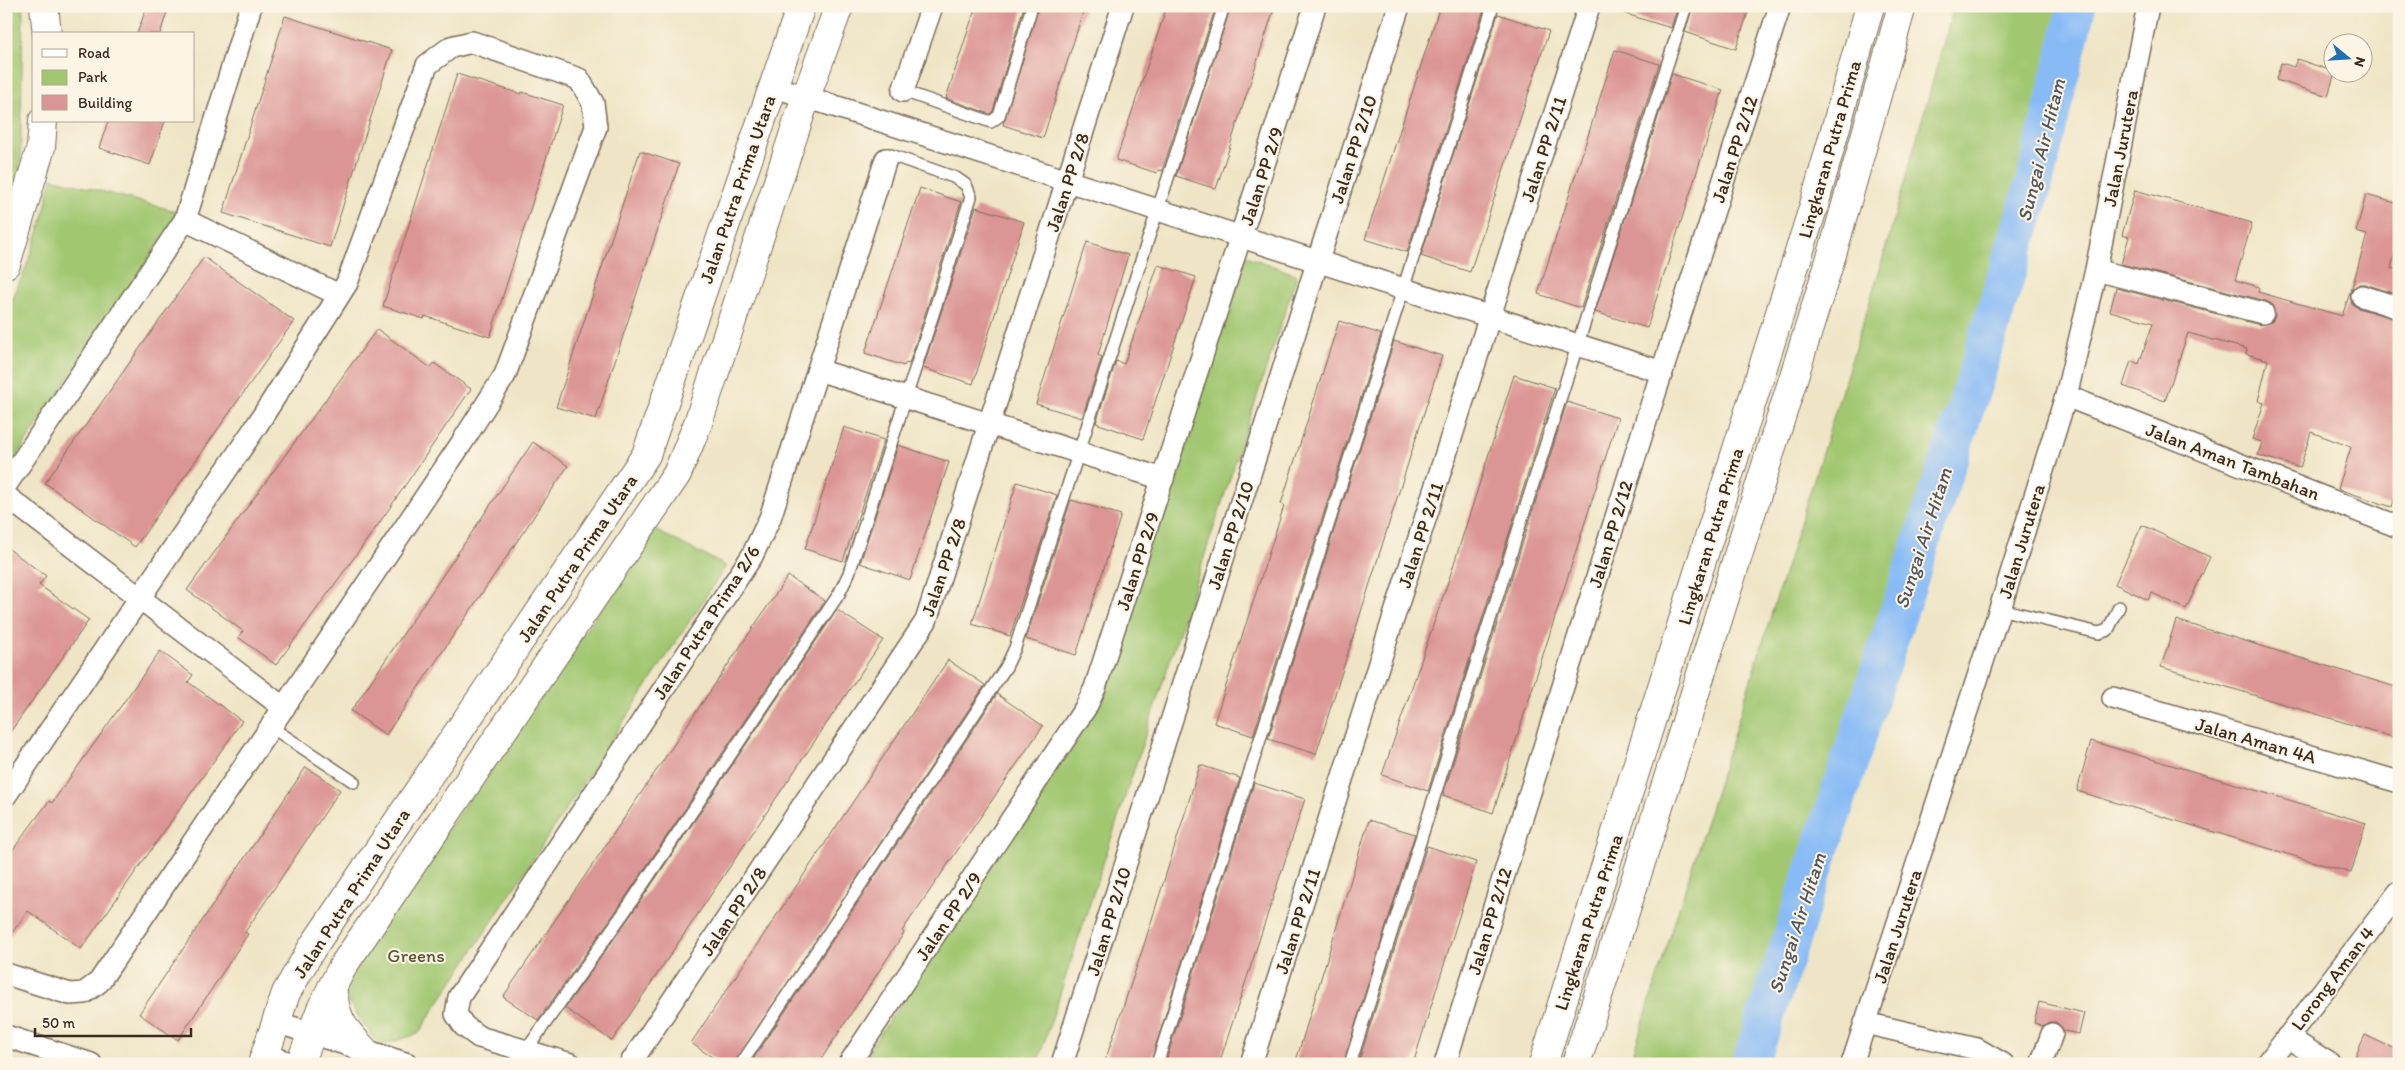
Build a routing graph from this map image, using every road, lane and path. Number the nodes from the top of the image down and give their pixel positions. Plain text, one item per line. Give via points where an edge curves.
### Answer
1 (44, 6) edge
2 (801, 6) edge
3 (839, 6) edge
4 (932, 6) edge
5 (1032, 6) edge
6 (1123, 6) edge
7 (1224, 6) edge
8 (1315, 6) edge
9 (1399, 6) edge
10 (1493, 6) edge
11 (1589, 6) edge
12 (1686, 6) edge
13 (1780, 6) edge
14 (1870, 6) edge
15 (1902, 6) edge
16 (2148, 6) edge
17 (250, 9) dead end
18 (47, 32) edge
19 (772, 86) junction
20 (903, 91) joint
21 (806, 97) junction
22 (43, 122) edge
23 (886, 159) joint
24 (1067, 181) junction
25 (1158, 210) junction
26 (185, 220) junction
27 (1242, 237) junction
28 (1318, 262) junction
29 (6, 264) edge
30 (2096, 270) junction
31 (1404, 289) junction
32 (339, 295) junction
33 (2362, 296) dead end
34 (2399, 308) edge
35 (2263, 313) dead end
36 (1490, 317) junction
37 (1575, 344) junction
38 (818, 370) junction
39 (1662, 372) junction
40 (2066, 396) junction
41 (905, 397) junction
42 (990, 423) junction
43 (1080, 452) junction
44 (1163, 479) junction
45 (6, 485) edge
46 (6, 496) edge
47 (2399, 526) edge
48 (140, 597) junction
49 (2119, 607) dead end
50 (2000, 608) junction
51 (2113, 698) dead end
52 (284, 708) junction
53 (271, 727) junction
54 (354, 782) dead end
55 (2399, 782) edge
56 (6, 796) edge
57 (2399, 892) edge
58 (2391, 914) edge
59 (6, 974) edge
60 (332, 987) junction
61 (276, 1022) junction
62 (1865, 1023) junction
63 (311, 1034) junction
64 (2052, 1034) dead end
65 (6, 1036) edge
66 (2288, 1037) junction
67 (363, 1049) junction
68 (527, 1049) junction
69 (263, 1059) edge
70 (90, 1064) edge
71 (294, 1064) edge
72 (300, 1064) edge
73 (408, 1064) edge
74 (571, 1064) edge
75 (630, 1064) edge
76 (741, 1064) edge
77 (849, 1064) edge
78 (1062, 1064) edge
79 (1157, 1064) edge
80 (1251, 1064) edge
81 (1350, 1064) edge
82 (1445, 1064) edge
83 (1543, 1064) edge
84 (1576, 1064) edge
85 (1852, 1064) edge
86 (2003, 1064) edge
87 (2041, 1064) edge
88 (2268, 1064) edge
89 (2330, 1064) edge

1 - 18 main road
2 - 19 main road, Jalan Putra Prima Utara
3 - 21 main road, Jalan Putra Prima Utara
4 - 20 street
5 - 20 lane via 998,116 990,122
6 - 24 street, Jalan PP 2/8
7 - 25 lane
8 - 27 street, Jalan PP 2/9
9 - 28 street, Jalan PP 2/10
10 - 31 lane
11 - 36 street, Jalan PP 2/11
12 - 37 lane
13 - 39 street, Jalan PP 2/12
14 - 83 main road, Lingkaran Putra Prima via 1814,205
15 - 84 main road, Lingkaran Putra Prima via 1830,260
16 - 30 street, Jalan Jurutera
17 - 26 street
19 - 21 street
19 - 61 main road, Jalan Putra Prima Utara via 646,455 312,948 286,993
21 - 24 street
21 - 60 main road, Jalan Putra Prima Utara via 698,423 677,474 343,966
22 - 29 main road via 41,147
23 - 38 street, Jalan Putra Prima 2/6
23 - 41 lane via 888,154 956,178 966,185 971,197
24 - 25 street
24 - 42 street, Jalan PP 2/8
25 - 27 street
25 - 43 lane
26 - 32 street
26 - 45 street
27 - 28 street
27 - 44 street, Jalan PP 2/9
28 - 31 street
28 - 78 street, Jalan PP 2/10
30 - 35 street
30 - 40 street, Jalan Jurutera
31 - 36 street
31 - 79 lane
32 - 48 street via 257,424
32 - 52 street via 347,283 427,65 451,47 472,42 579,79 594,103 596,127 505,375
33 - 34 street
36 - 37 street
36 - 80 street, Jalan PP 2/11
37 - 39 street
37 - 81 lane via 1505,577
38 - 41 street
38 - 68 street, Jalan Putra Prima 2/6 via 770,518 752,556 459,997 456,1014 464,1026 479,1037
39 - 82 street, Jalan PP 2/12
40 - 47 street, Jalan Aman Tambahan
40 - 50 street, Jalan Jurutera
41 - 42 street
41 - 68 lane via 849,573 839,594 625,911
42 - 43 street
42 - 75 street, Jalan PP 2/8 via 926,621
43 - 44 street
43 - 76 lane via 1006,667
44 - 77 street, Jalan PP 2/9 via 1086,707
46 - 48 street
48 - 52 street
48 - 56 street
49 - 50 lane via 2108,630 2099,633
50 - 62 street, Jalan Jurutera
51 - 55 street, Jalan Aman 4A
52 - 53 street
53 - 54 lane
53 - 59 street via 99,982 84,993 70,994
57 - 58 street, Lorong Aman 4
58 - 66 street, Lorong Aman 4
60 - 63 main road, Jalan Putra Prima Utara
60 - 67 main road via 335,1011 345,1031
61 - 63 street
61 - 69 main road, Jalan Putra Prima Utara
62 - 85 street, Jalan Jurutera
62 - 86 street via 1977,1049
63 - 67 street
63 - 72 main road, Jalan Putra Prima Utara
64 - 87 street
65 - 70 street
66 - 88 street, Lorong Aman 4
66 - 89 street
67 - 73 street
68 - 74 street
69 - 71 street

